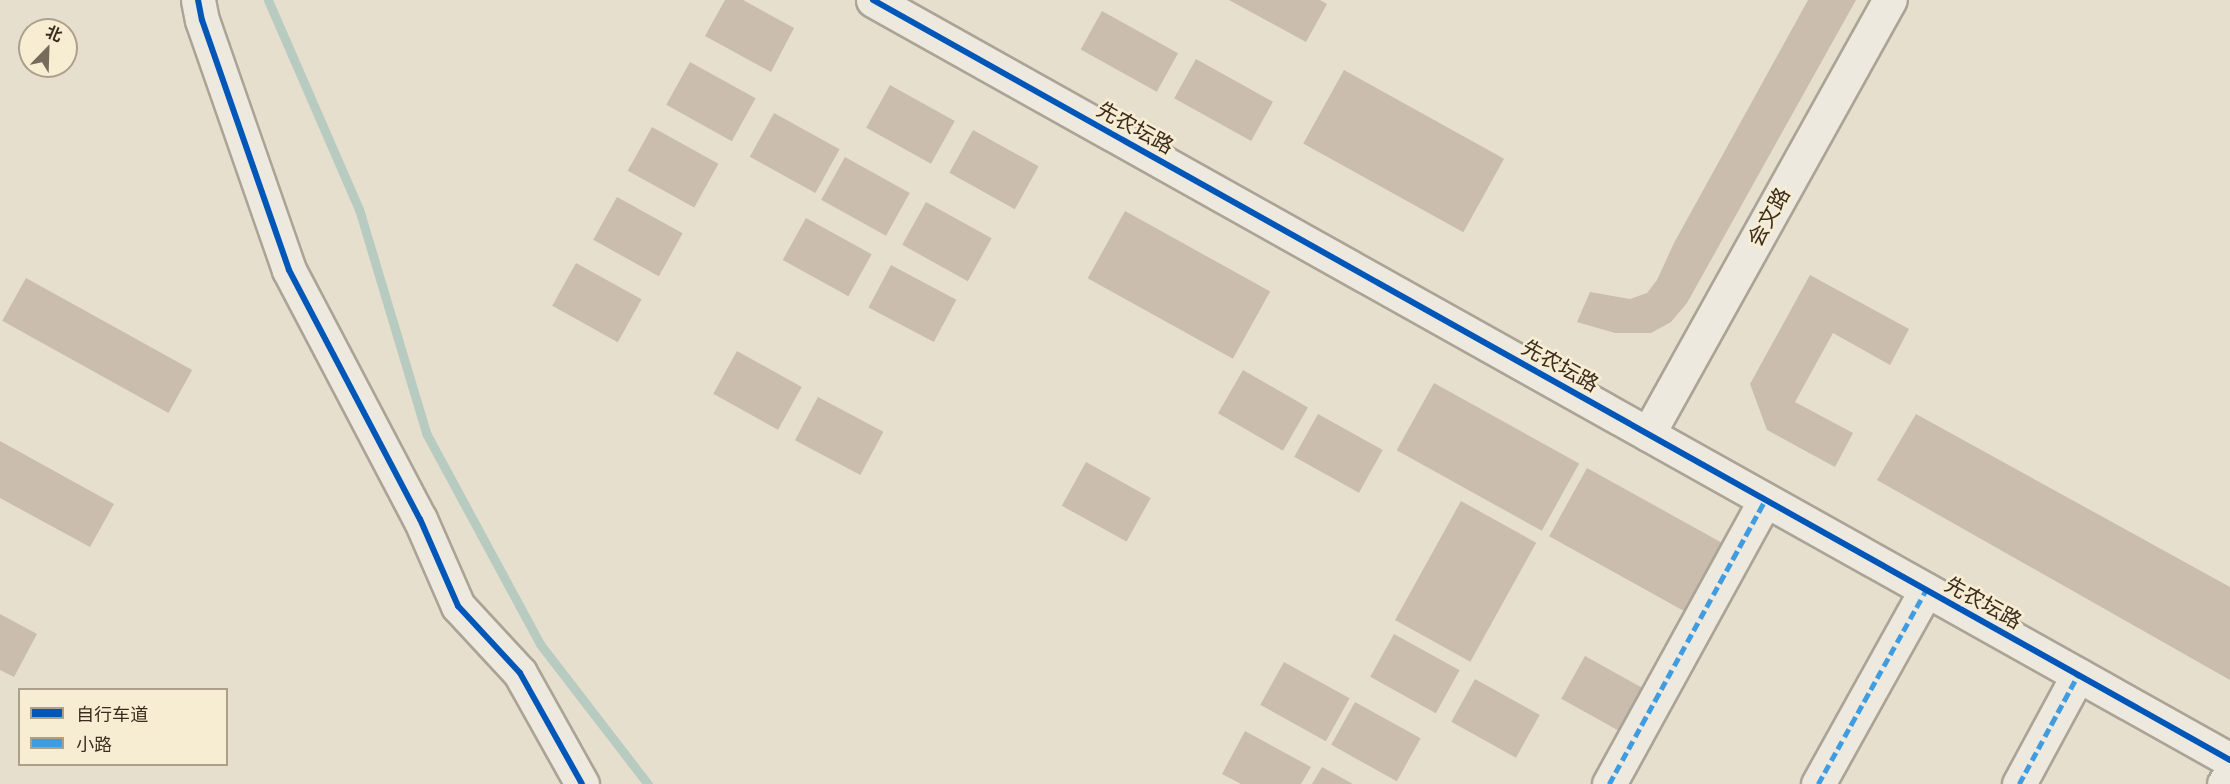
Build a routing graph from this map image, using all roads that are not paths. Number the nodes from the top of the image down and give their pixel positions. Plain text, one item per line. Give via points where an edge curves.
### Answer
1 (198, 0) edge
2 (873, 0) edge
3 (1890, 0) edge
4 (1648, 434) junction
5 (1765, 500) junction
6 (1926, 590) junction
7 (2078, 675) junction
8 (2230, 760) edge
9 (2230, 774) edge
10 (582, 784) edge
11 (1609, 784) edge
12 (1818, 784) edge
13 (2019, 784) edge
14 (2224, 784) edge

1 - 10 street via 289,270 420,519 458,606 520,673
2 - 4 street, 先农坛路
3 - 4 street, 会文路
4 - 5 street, 先农坛路
5 - 6 street, 先农坛路
5 - 11 street
6 - 7 street, 先农坛路
6 - 12 street
7 - 8 street, 先农坛路
7 - 13 street
9 - 14 street

